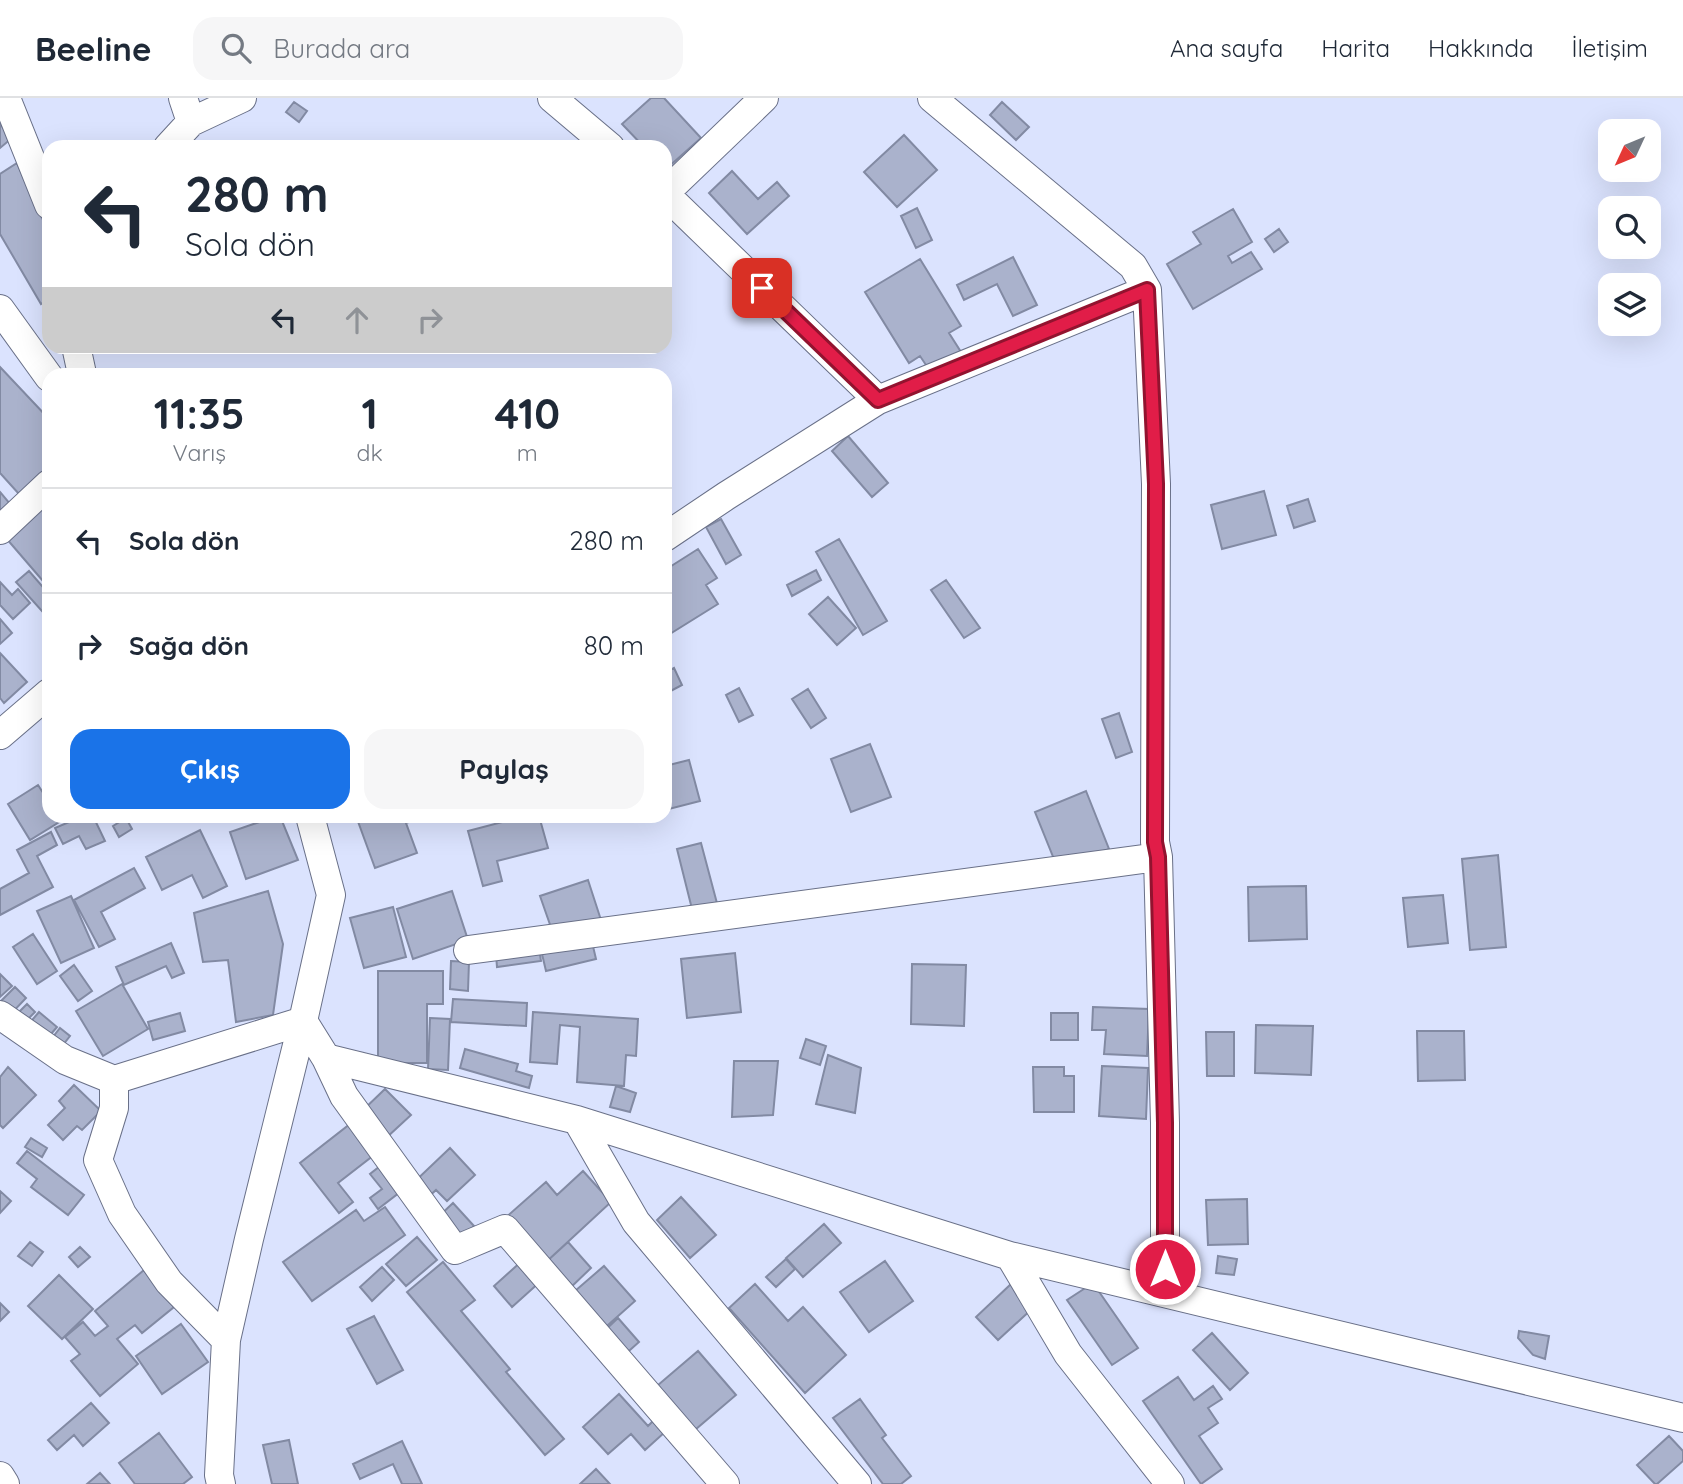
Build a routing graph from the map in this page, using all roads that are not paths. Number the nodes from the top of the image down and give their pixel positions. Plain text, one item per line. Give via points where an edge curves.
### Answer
1 (242, 98) edge
2 (552, 98) edge
3 (764, 98) edge
4 (932, 98) edge
5 (15, 100) edge
6 (187, 110) edge
7 (172, 140) edge
8 (602, 140) edge
9 (42, 183) edge
10 (672, 186) edge
11 (672, 200) edge
12 (1147, 290) junction
13 (5, 326) edge
14 (42, 369) edge
15 (878, 400) junction
16 (42, 491) edge
17 (0, 530) edge
18 (672, 532) edge
19 (42, 699) edge
20 (0, 735) edge
21 (312, 823) edge
22 (1158, 857) junction
23 (468, 950) dead end
24 (0, 1015) edge
25 (303, 1021) junction
26 (326, 1058) junction
27 (114, 1080) junction
28 (577, 1120) junction
29 (1010, 1256) junction
30 (1165, 1293) junction
31 (226, 1340) junction
32 (1683, 1418) edge
33 (0, 1476) edge
34 (1156, 1479) edge
35 (5, 1484) edge
36 (221, 1484) edge
37 (725, 1484) edge
38 (857, 1484) edge

1 - 6 street
2 - 8 street
3 - 10 street
4 - 12 street via 1133,266
5 - 9 street
6 - 7 street
11 - 15 street
12 - 15 street
12 - 22 street via 1156,484
13 - 14 street
15 - 18 street
16 - 17 street
19 - 20 street
21 - 25 street via 331,895
22 - 23 street
22 - 30 street
24 - 27 street via 65,1060
25 - 26 street
25 - 27 street
25 - 31 street
26 - 28 street
26 - 37 street via 344,1096 455,1250 505,1229
27 - 31 street via 114,1108 98,1160 122,1214 169,1282
28 - 29 street
28 - 38 street via 636,1223
29 - 30 street
29 - 34 street via 1068,1354
30 - 32 street
31 - 36 street
33 - 35 street

